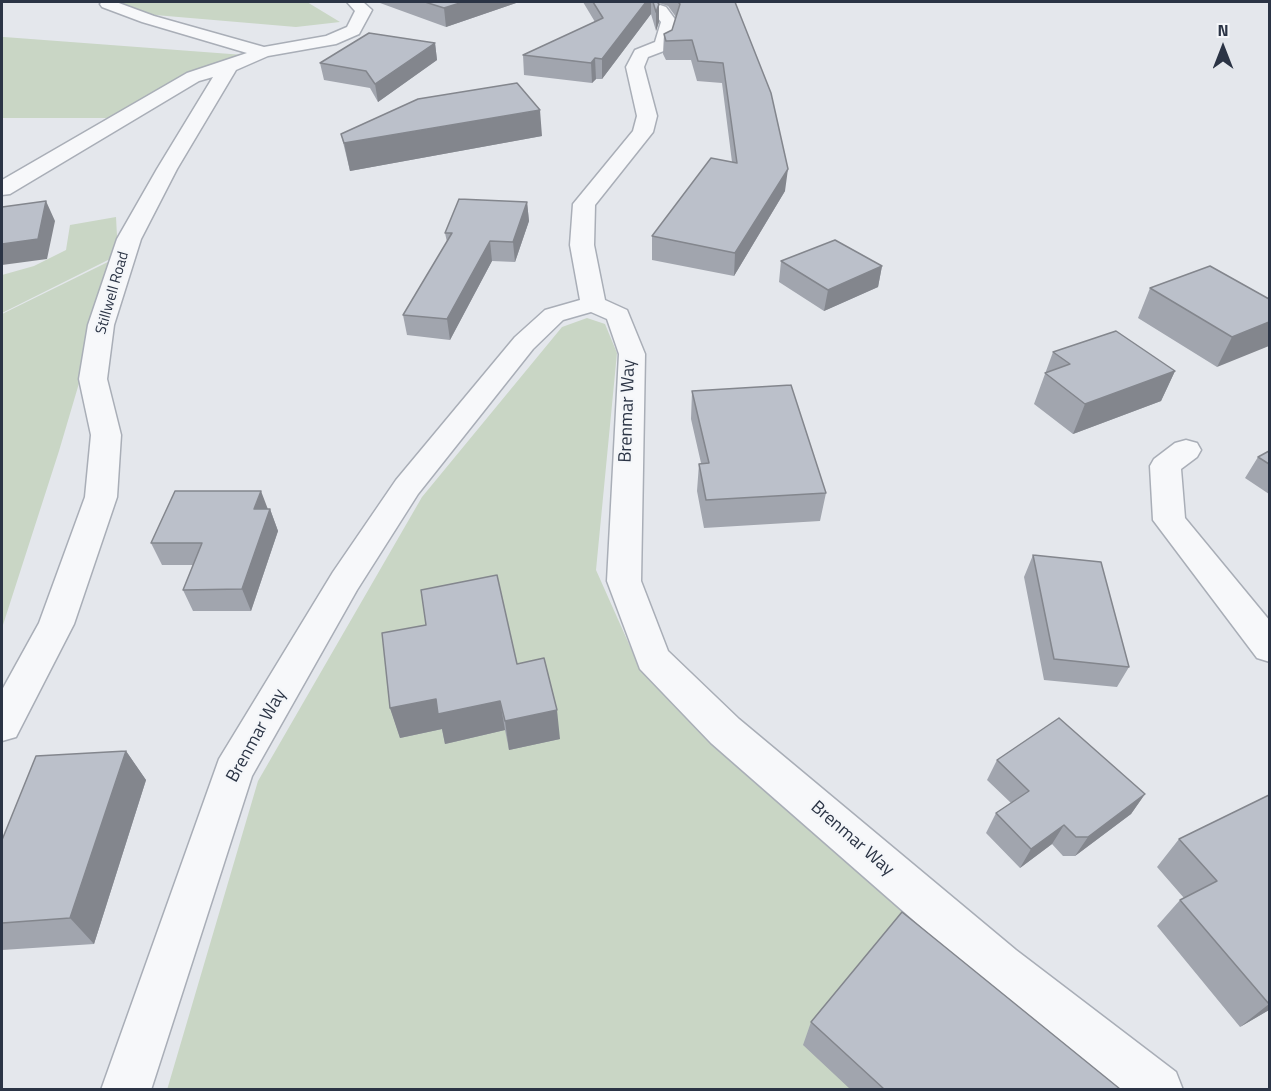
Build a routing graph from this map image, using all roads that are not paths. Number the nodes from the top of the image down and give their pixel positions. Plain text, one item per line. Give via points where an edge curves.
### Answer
1 (354, 2) edge
2 (108, 4) dead end
3 (660, 10) dead end
4 (264, 52) junction
5 (229, 66) junction
6 (2, 189) edge
7 (593, 304) junction
8 (1186, 450) dead end
9 (1269, 648) edge
10 (2, 725) edge
11 (126, 1089) edge
12 (1158, 1089) edge

1 - 4 street via 364,10 353,30 330,40
2 - 4 street
3 - 7 street via 669,22 663,45 641,54 634,67 647,116 643,132 584,204 582,245
4 - 5 street
5 - 6 street via 193,77
5 - 10 street, Stillwell Road via 129,239 101,325 93,379 106,435 101,497 56,624
7 - 11 street, Brenmar Way via 554,315 524,343 407,487 339,591 233,771
7 - 12 street, Brenmar Way via 618,315 632,354 624,581 653,659 725,731 1000,966
8 - 9 street via 1165,466 1169,520

